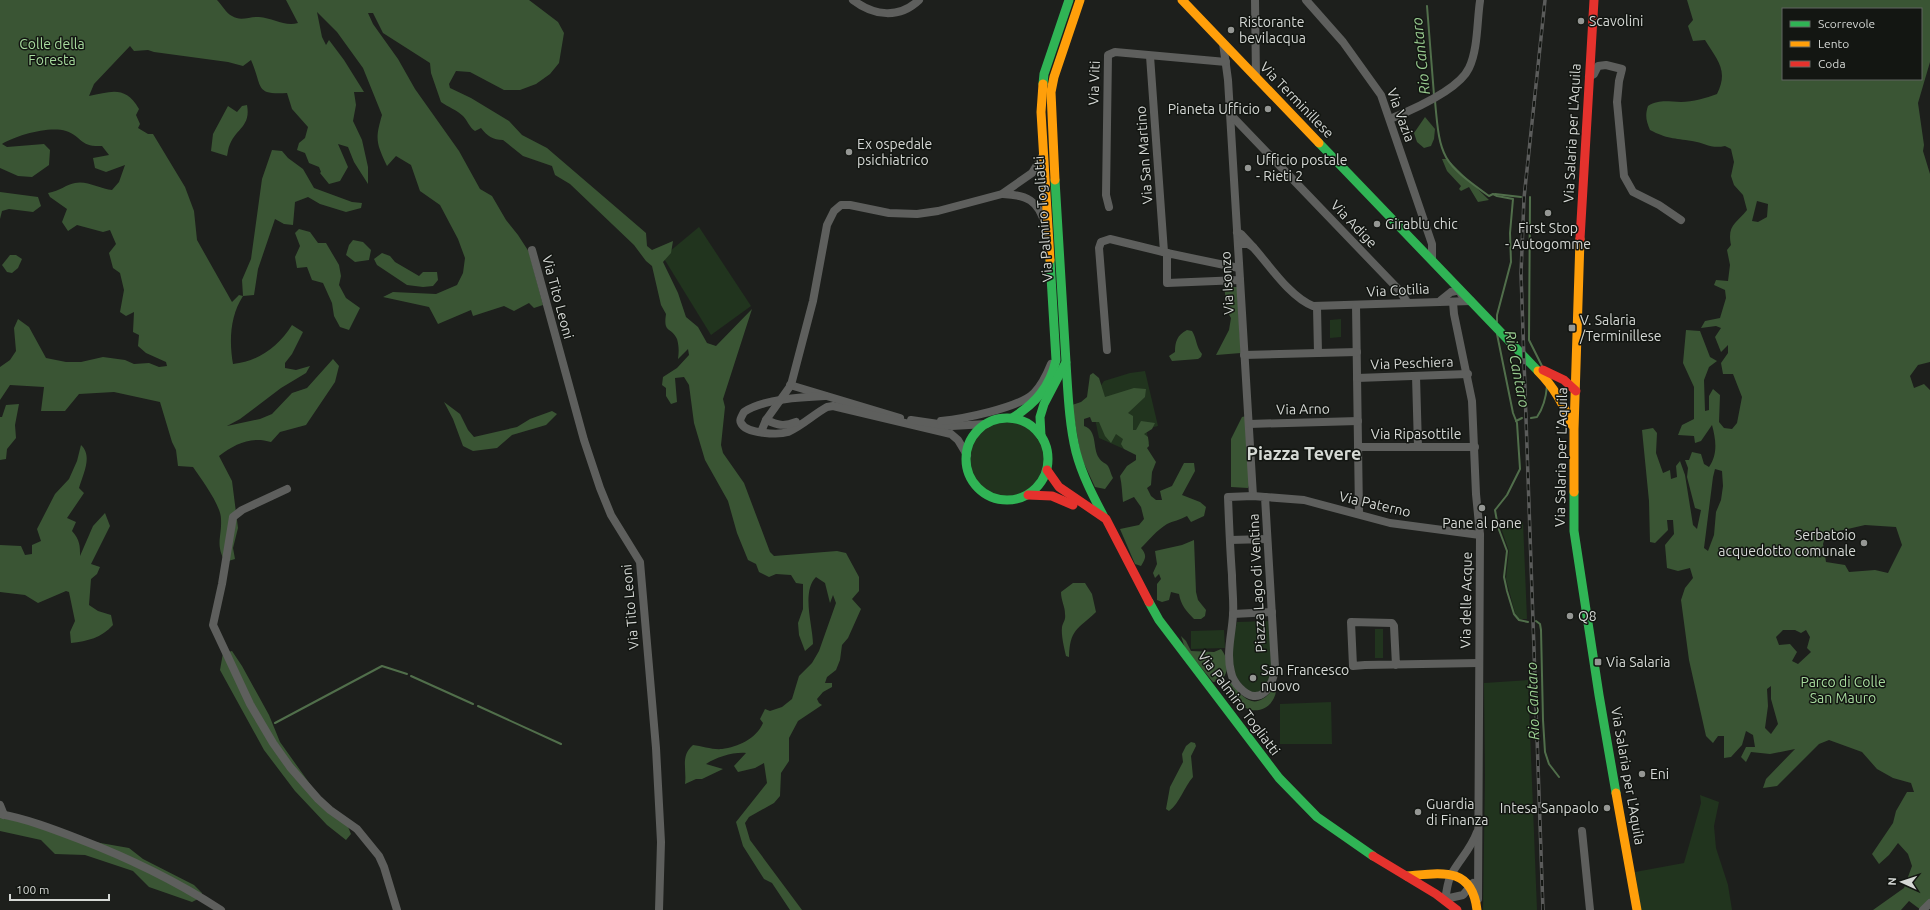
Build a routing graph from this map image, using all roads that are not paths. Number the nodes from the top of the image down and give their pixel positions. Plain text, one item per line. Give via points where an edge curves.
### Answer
1 (853, 0) edge
2 (919, 0) edge
3 (1063, 0) edge
4 (1069, 0) edge
5 (1080, 0) edge
6 (1086, 0) edge
7 (1182, 0) edge
8 (1255, 0) edge
9 (1306, 0) edge
10 (1594, 0) edge
11 (1480, 1) edge
12 (1223, 43) junction
13 (1050, 55) junction
14 (1150, 56) junction
15 (1235, 56) junction
16 (1057, 65) junction
17 (1226, 65) junction
18 (1256, 78) junction
19 (1589, 78) junction
20 (1230, 114) junction
21 (1390, 119) junction
22 (1246, 131) junction
23 (1231, 132) junction
24 (1044, 155) junction
25 (1002, 194) junction
26 (1109, 207) dead end
27 (1681, 220) dead end
28 (1237, 232) junction
29 (1049, 240) junction
30 (1238, 244) junction
31 (1253, 247) junction
32 (532, 250) dead end
33 (1165, 252) junction
34 (1432, 260) junction
35 (1239, 268) junction
36 (1444, 272) junction
37 (1240, 280) junction
38 (1460, 290) junction
39 (1448, 294) junction
40 (1441, 300) junction
41 (1407, 302) junction
42 (1455, 302) junction
43 (1473, 303) junction
44 (1356, 305) junction
45 (1317, 307) junction
46 (1055, 348) junction
47 (1107, 350) dead end
48 (1357, 352) junction
49 (1318, 353) junction
50 (1244, 354) junction
51 (1577, 359) junction
52 (1066, 362) junction
53 (1468, 374) junction
54 (1416, 376) junction
55 (1545, 376) junction
56 (1357, 378) junction
57 (1560, 378) junction
58 (790, 385) junction
59 (1576, 391) junction
60 (825, 396) junction
61 (778, 401) junction
62 (844, 402) junction
63 (1012, 418) junction
64 (766, 420) junction
65 (1358, 421) junction
66 (928, 422) junction
67 (986, 424) junction
68 (1248, 424) junction
69 (1574, 429) junction
70 (761, 432) junction
71 (1041, 436) junction
72 (1358, 447) junction
73 (1418, 447) junction
74 (1474, 447) junction
75 (967, 455) junction
76 (1047, 470) junction
77 (286, 489) dead end
78 (1028, 495) junction
79 (1253, 496) junction
80 (1265, 497) junction
81 (1359, 514) junction
82 (1106, 519) junction
83 (1480, 535) junction
84 (1267, 539) junction
85 (1230, 540) junction
86 (1117, 542) junction
87 (1272, 612) junction
88 (1233, 614) junction
89 (1479, 664) junction
90 (1396, 665) junction
91 (0, 805) edge
92 (2, 815) edge
93 (1479, 826) junction
94 (1582, 831) dead end
95 (1478, 870) junction
96 (1451, 875) junction
97 (1406, 876) junction
98 (1471, 887) junction
99 (1445, 899) junction
100 (1478, 900) junction
101 (1930, 903) edge
102 (221, 910) edge
103 (396, 910) edge
104 (659, 910) edge
105 (1457, 910) edge
106 (1478, 910) edge
107 (1590, 910) edge
108 (1637, 910) edge
109 (1923, 910) edge

1 - 2 street via 884,14 900,12
3 - 13 street via 1051,36
4 - 13 street, Via Palmiro Togliatti
5 - 16 street, Via Palmiro Togliatti
6 - 16 street
7 - 12 street, Via Terminillese
8 - 18 street
9 - 21 street, Via Vazia via 1376,85
10 - 19 street, Via Salaria per L'Aquila
11 - 21 street via 1470,66 1461,80 1436,97
12 - 15 street, Via Terminillese
12 - 17 street, Via Isonzo
13 - 24 street, Via Palmiro Togliatti via 1042,94
14 - 17 street, Via Viti
14 - 26 street, Via Viti via 1114,52 1108,55 1106,195
14 - 33 street, Via San Martino
15 - 17 street
15 - 18 street, Via Terminillese
16 - 52 street, Via Palmiro Togliatti via 1051,92 1051,123
17 - 20 street, Via Isonzo
18 - 34 street, Via Terminillese
19 - 27 street via 1598,66 1622,69 1617,102 1624,176 1632,192 1659,205
19 - 51 street, Via Salaria per L'Aquila via 1581,211
20 - 22 street, Via Adige
20 - 23 street, Via Isonzo
21 - 34 street, Via Vazia via 1432,244
22 - 23 street
22 - 41 street, Via Adige via 1400,291
23 - 28 street, Via Isonzo
24 - 25 street via 1032,173
24 - 29 street, Via Palmiro Togliatti
25 - 29 street via 1020,194 1029,199 1043,216
25 - 58 street via 917,214 889,213 850,205 841,205 834,211 827,225 813,301
28 - 30 street, Via Isonzo
28 - 31 street
29 - 46 street, Via Palmiro Togliatti
30 - 31 street
30 - 35 street, Via Isonzo
31 - 45 street via 1303,303
32 - 104 street, Via Tito Leoni via 582,433 600,488 611,515 640,562 656,748 660,835
33 - 35 street
33 - 37 street, Via San Martino via 1167,283
33 - 47 street via 1110,239 1101,242 1099,248
34 - 36 street, Via Terminillese
35 - 37 street, Via Isonzo
36 - 38 street, Via Terminillese
36 - 39 street
37 - 50 street, Via Isonzo
38 - 39 street
38 - 42 street, Via delle Acque via 1460,298
38 - 43 street, Via Terminillese
39 - 40 street
40 - 41 street, Via Cotilia
40 - 42 street
41 - 44 street, Via Cotilia
42 - 43 street via 1463,300
42 - 53 street, Via delle Acque via 1454,314
43 - 55 street, Via Terminillese
44 - 45 street
44 - 48 street
45 - 49 street
46 - 63 street, Via Palmiro Togliatti via 1055,370 1045,389 1035,403
46 - 66 street via 1042,384 1022,401 951,420
48 - 49 street
48 - 56 street
49 - 50 street
50 - 68 street, Via Isonzo
51 - 57 street via 1568,373
51 - 59 street, Via Salaria per L'Aquila
52 - 71 street via 1044,404 1040,417
52 - 82 street, Via Palmiro Togliatti via 1070,416 1080,467
53 - 54 street, Via Peschiera
53 - 74 street, Via delle Acque
54 - 56 street, Via Peschiera
54 - 73 street
55 - 57 street, Via Terminillese
55 - 59 street via 1561,389
55 - 69 street via 1563,403
56 - 65 street
57 - 59 street, Via Terminillese
58 - 60 street
58 - 61 street
59 - 69 street, Via Salaria per L'Aquila
60 - 61 street
60 - 62 street
61 - 64 street
61 - 70 street via 759,405 744,412 740,420 744,428
62 - 64 street via 824,402 786,426
62 - 66 street via 895,417
63 - 67 street via 998,419
63 - 71 street via 1028,424
64 - 70 street
65 - 68 street, Via Arno
65 - 72 street
66 - 67 street via 952,426
67 - 75 street via 973,437
68 - 79 street, Via Isonzo
69 - 108 street, Via Salaria per L'Aquila via 1574,542
70 - 75 street via 788,432 818,412 833,406 951,434
71 - 76 street via 1048,452
72 - 73 street, Via Ripasottile
72 - 81 street
73 - 74 street, Via Ripasottile
74 - 83 street, Via delle Acque
75 - 78 street via 970,475 974,483 985,493 1009,500
76 - 78 street via 1040,484
76 - 82 street via 1059,487
77 - 103 street via 233,517 213,625 250,704 290,767 330,810 357,828 379,856
78 - 86 street via 1061,497 1104,525
79 - 80 street, Piazza Lago di Ventina
79 - 85 street, Piazza Lago di Ventina via 1228,496
80 - 81 street, Via Paterno via 1304,500
80 - 84 street, Piazza Lago di Ventina
81 - 83 street, Via Paterno via 1390,523
82 - 86 street, Via Palmiro Togliatti
83 - 89 street, Via delle Acque
84 - 85 street
84 - 87 street, Piazza Lago di Ventina
85 - 88 street, Piazza Lago di Ventina
86 - 97 street, Via Palmiro Togliatti via 1159,620 1279,778 1332,828
87 - 88 street
87 - 88 street, Piazza Lago di Ventina via 1274,678 1265,692 1253,697 1246,694 1231,673 1228,651
89 - 90 street
89 - 93 street, Via delle Acque
90 - 90 street via 1353,666 1351,622 1392,623
91 - 92 street
92 - 102 street via 42,825 105,849 161,874
93 - 95 street, Via delle Acque
93 - 96 street via 1469,850
94 - 107 street
95 - 98 street
95 - 100 street, Via delle Acque
96 - 97 street
96 - 98 street via 1466,881
96 - 99 street
97 - 99 street, Via Palmiro Togliatti
98 - 99 street via 1463,895
98 - 100 street
99 - 105 street, Via Palmiro Togliatti
100 - 106 street
101 - 109 street

